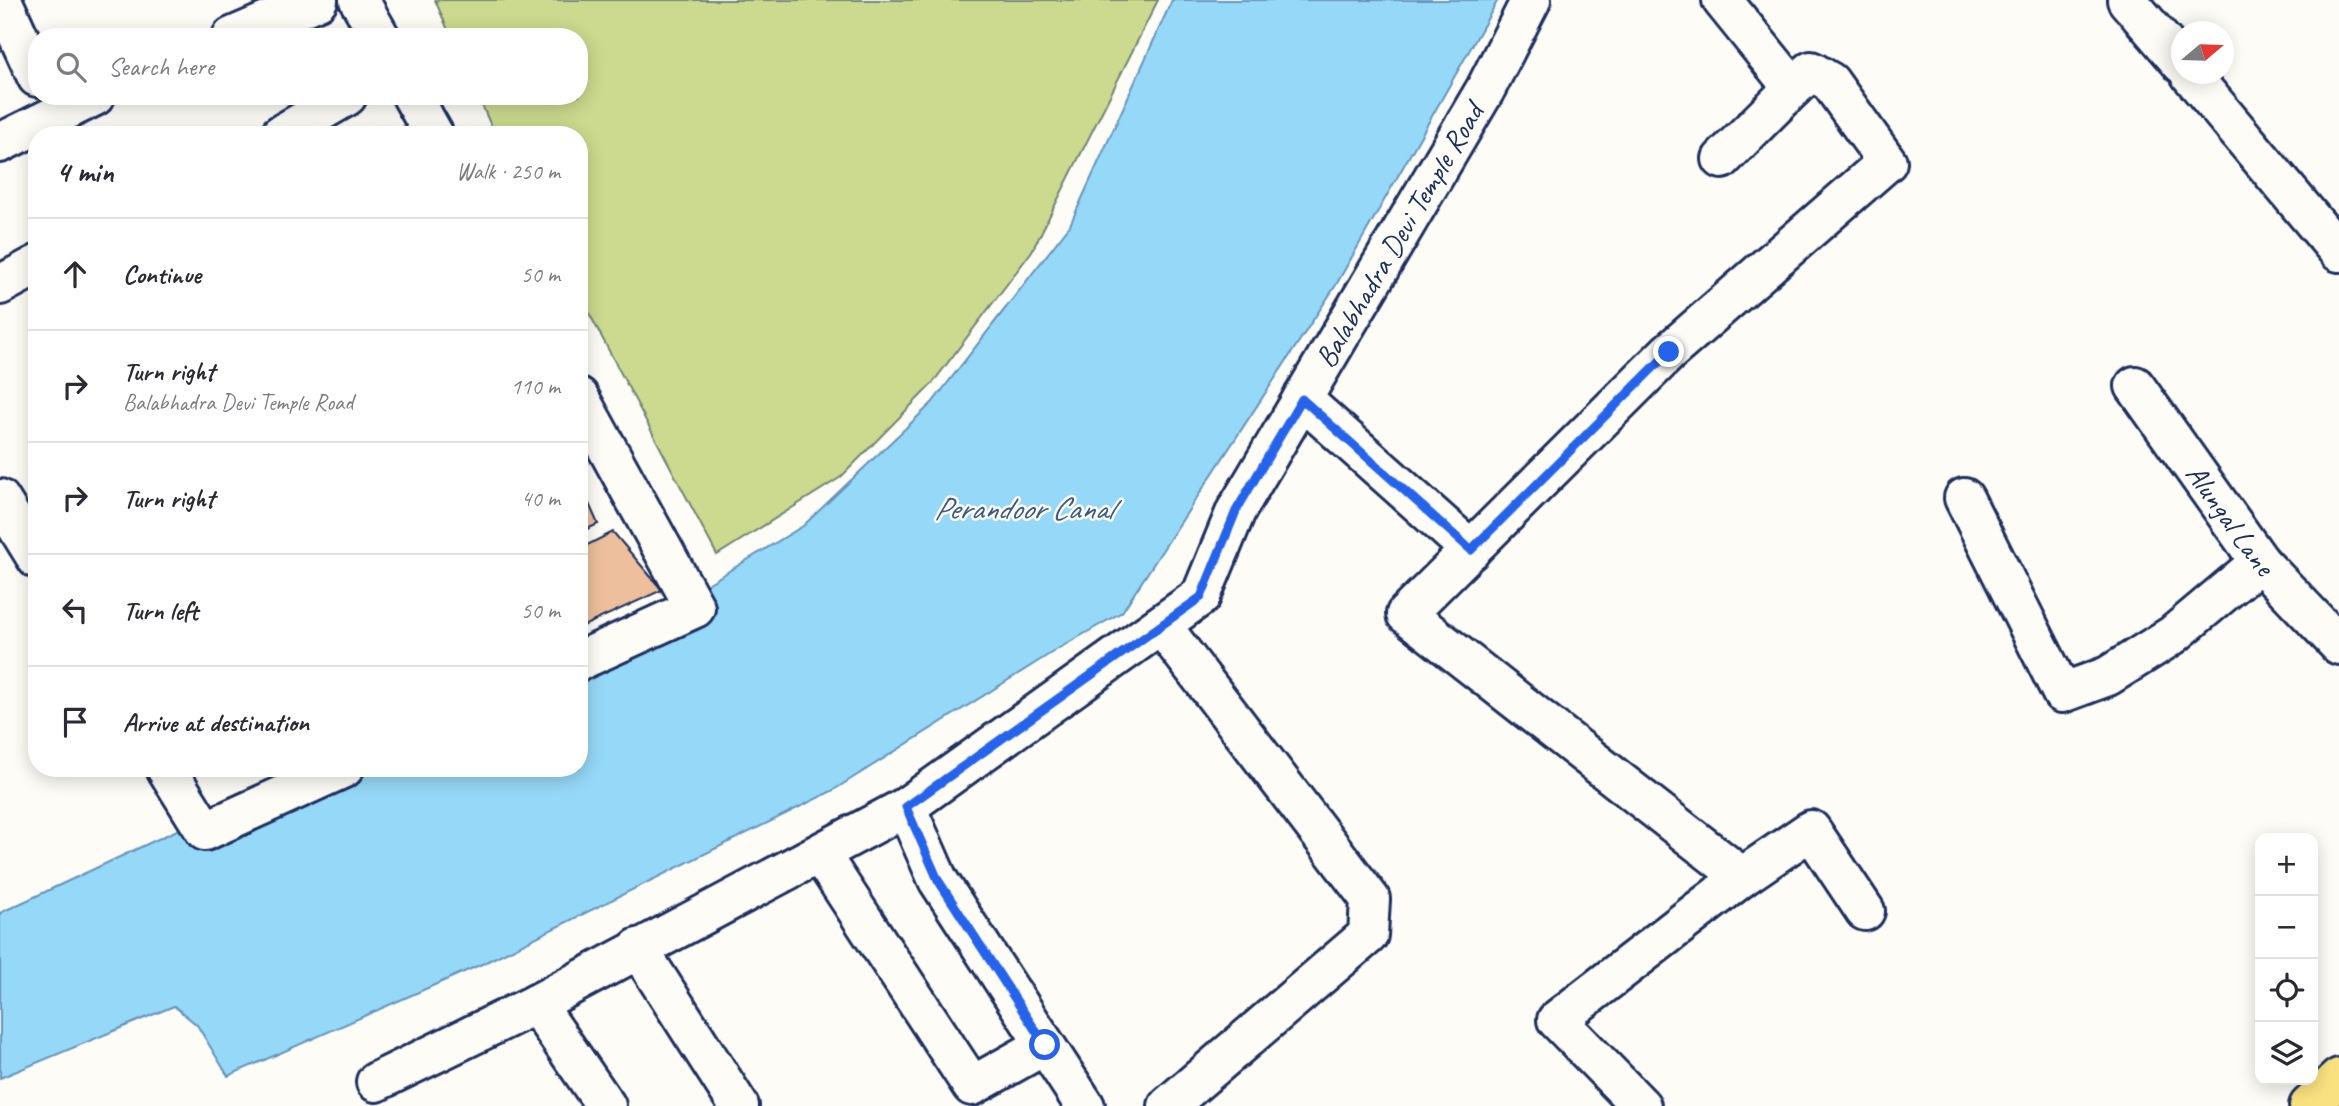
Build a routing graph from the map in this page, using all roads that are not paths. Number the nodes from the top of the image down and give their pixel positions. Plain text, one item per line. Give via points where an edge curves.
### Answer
1 (2, 0) edge
2 (318, 0) edge
3 (359, 0) edge
4 (1531, 0) edge
5 (1722, 0) edge
6 (2127, 0) edge
7 (253, 28) edge
8 (375, 28) edge
9 (2171, 51) edge
10 (28, 56) edge
11 (2198, 84) edge
12 (1793, 88) junction
13 (50, 105) edge
14 (332, 105) edge
15 (417, 105) edge
16 (295, 126) edge
17 (429, 126) edge
18 (0, 142) edge
19 (1722, 159) dead end
20 (2339, 252) edge
21 (28, 270) edge
22 (0, 285) edge
23 (2135, 386) dead end
24 (1302, 399) junction
25 (588, 413) edge
26 (1964, 498) dead end
27 (0, 499) edge
28 (28, 544) edge
29 (1471, 550) junction
30 (2260, 562) junction
31 (1161, 625) junction
32 (2339, 645) edge
33 (588, 657) edge
34 (172, 777) edge
35 (324, 777) edge
36 (906, 807) junction
37 (820, 854) junction
38 (1742, 877) junction
39 (1865, 911) dead end
40 (638, 948) junction
41 (536, 1004) junction
42 (1045, 1045) junction
43 (2339, 1078) edge
44 (376, 1082) dead end
45 (606, 1106) edge
46 (740, 1106) edge
47 (1086, 1106) edge
48 (1168, 1106) edge
49 (1641, 1106) edge
50 (2309, 1106) edge

1 - 10 street
2 - 7 street
3 - 8 street
4 - 24 street, Balabhadra Devi Temple Road via 1485,89
5 - 12 street
6 - 9 street
11 - 20 street
12 - 19 street
12 - 29 street via 1811,71 1830,82 1887,162 1669,352
13 - 18 street
14 - 16 street
15 - 17 street
21 - 22 street
23 - 30 street, Alungal Lane
24 - 29 street
24 - 31 street, Balabhadra Devi Temple Road via 1236,511 1201,597
25 - 33 street via 695,608
26 - 30 street via 2062,693 2108,676 2174,635
27 - 28 street
29 - 38 street via 1406,614
30 - 32 street, Alungal Lane
31 - 36 street, Balabhadra Devi Temple Road
31 - 48 street via 1370,899 1368,935
34 - 35 street via 205,831
36 - 37 street, Balabhadra Devi Temple Road
36 - 42 street via 938,880
37 - 40 street, Balabhadra Devi Temple Road
37 - 42 street via 972,1086
38 - 39 street via 1811,830
38 - 49 street via 1557,1020
40 - 41 street, Balabhadra Devi Temple Road
40 - 46 street
41 - 44 street, Balabhadra Devi Temple Road
41 - 45 street
42 - 47 street
43 - 50 main road

